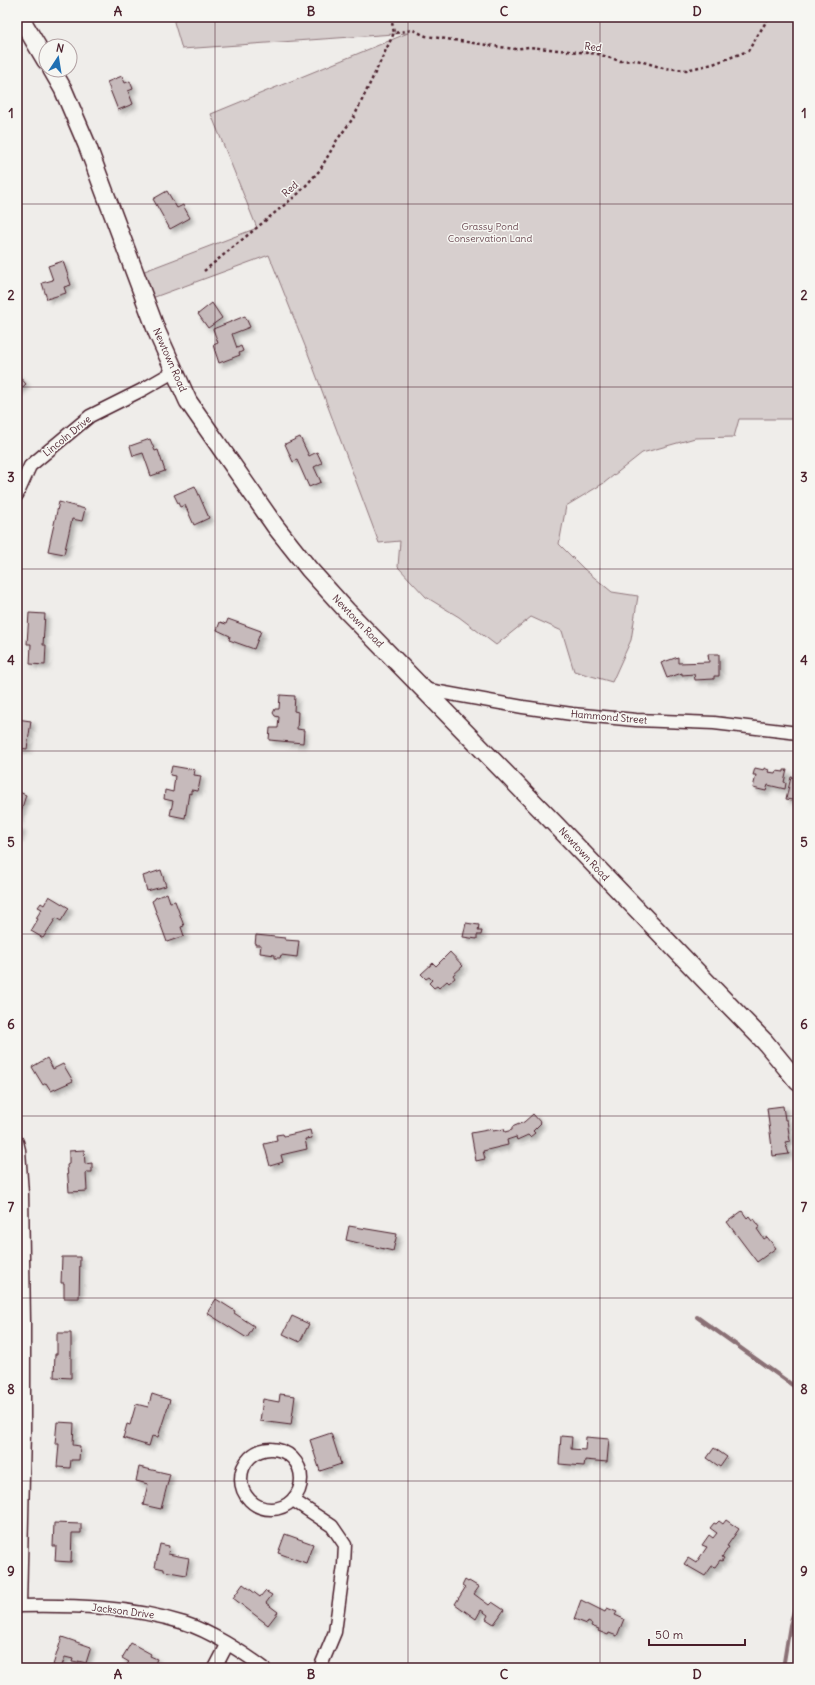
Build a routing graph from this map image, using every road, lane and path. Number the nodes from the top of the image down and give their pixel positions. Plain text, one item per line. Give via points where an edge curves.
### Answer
1 (20, 17) edge
2 (391, 17) edge
3 (769, 17) edge
4 (394, 33) junction
5 (38, 47) edge
6 (57, 78) edge
7 (204, 271) dead end
8 (175, 371) junction
9 (17, 495) edge
10 (422, 689) junction
11 (798, 733) edge
12 (798, 1082) edge
13 (17, 1142) edge
14 (293, 1500) junction
15 (18, 1606) edge
16 (227, 1645) junction
17 (215, 1668) edge
18 (264, 1668) edge
19 (320, 1668) edge

1 - 5 street
2 - 4 path
3 - 4 path, Red via 748,51 713,64 686,70 663,68 637,60 620,61 598,54 529,47 499,47 426,36 413,30
4 - 7 path, Red via 354,117 320,170 299,193
6 - 8 street, Newtown Road via 87,145 157,332
8 - 9 street, Lincoln Drive via 90,416 30,466
8 - 10 street, Newtown Road via 188,401 274,526 340,604
10 - 11 street, Hammond Street via 523,708 572,714 714,723
10 - 12 street, Newtown Road via 765,1042
13 - 15 street via 22,1194 24,1315 24,1431
14 - 14 street via 287,1505 272,1509 264,1509 250,1502 240,1481 248,1459 261,1450 269,1449 291,1457 300,1470 301,1478
14 - 19 street via 332,1526 345,1545 335,1632
15 - 16 street, Jackson Drive via 74,1606 137,1611 185,1623
16 - 17 street
16 - 18 street, Jackson Drive

